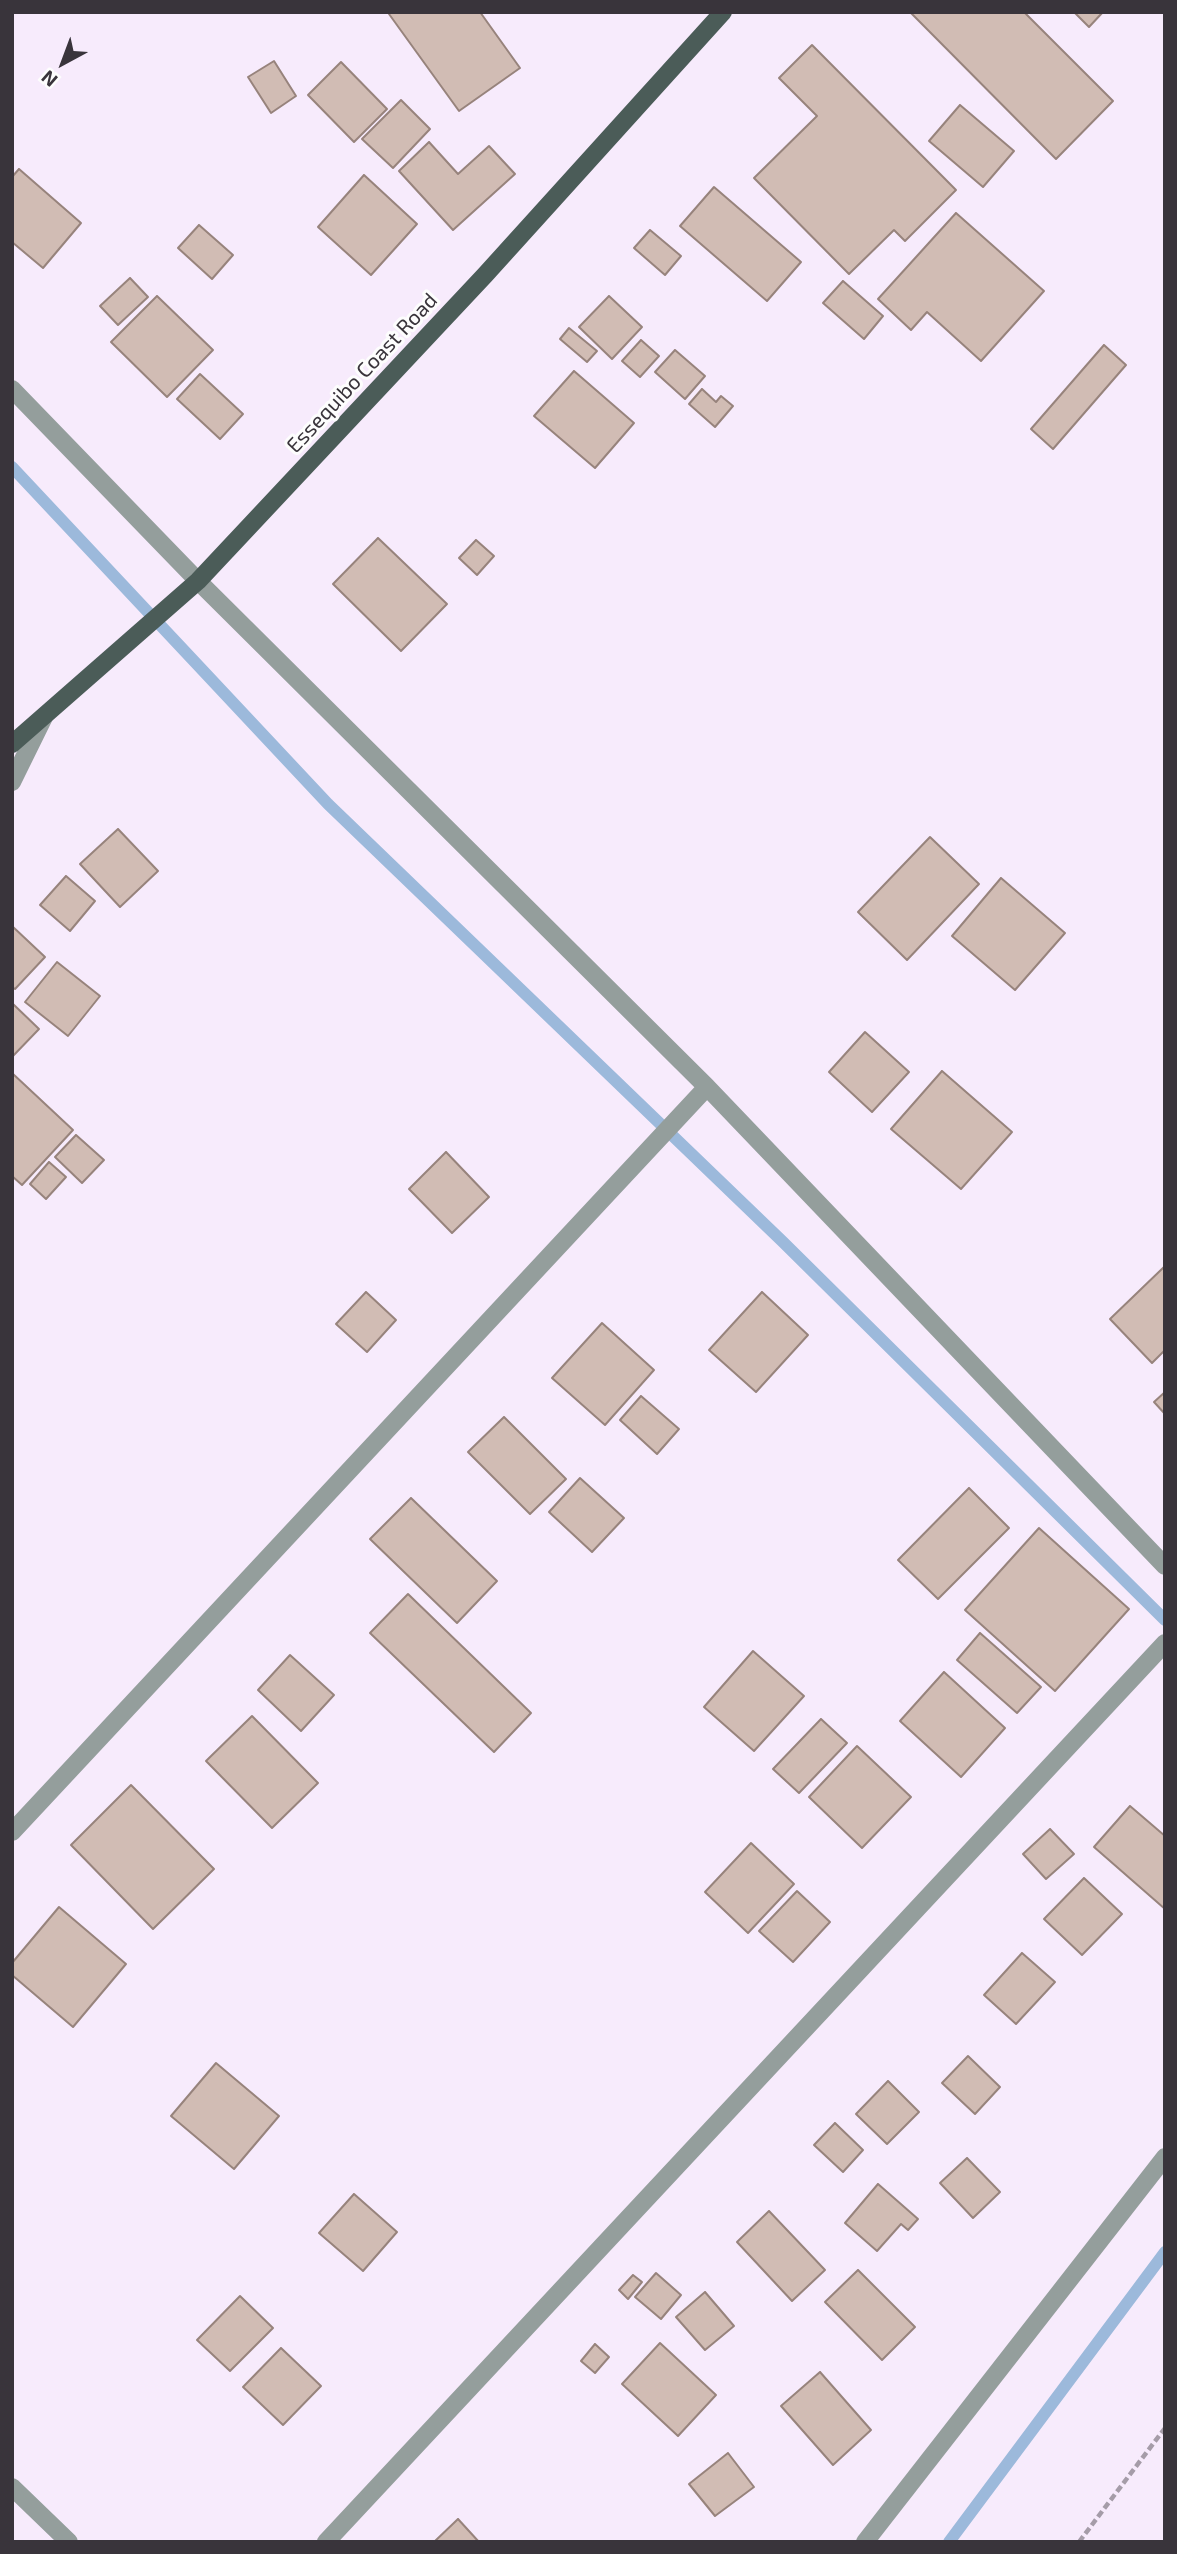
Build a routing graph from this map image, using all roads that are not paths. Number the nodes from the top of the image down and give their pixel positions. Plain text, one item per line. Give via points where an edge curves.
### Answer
1 (723, 12) edge
2 (12, 389) edge
3 (198, 580) junction
4 (45, 714) junction
5 (12, 744) edge
6 (12, 782) edge
7 (708, 1087) junction
8 (1165, 1566) edge
9 (1165, 1643) edge
10 (12, 1832) edge
11 (1165, 2157) edge
12 (12, 2487) edge
13 (69, 2542) edge
14 (326, 2542) edge
15 (865, 2542) edge

1 - 3 main road, Essequibo Coast Road via 485,275
2 - 3 street
3 - 4 main road, Essequibo Coast Road
3 - 7 street
4 - 5 main road, Essequibo Coast Road
4 - 6 street
7 - 8 street
7 - 10 street
9 - 14 street
11 - 15 street
12 - 13 street

